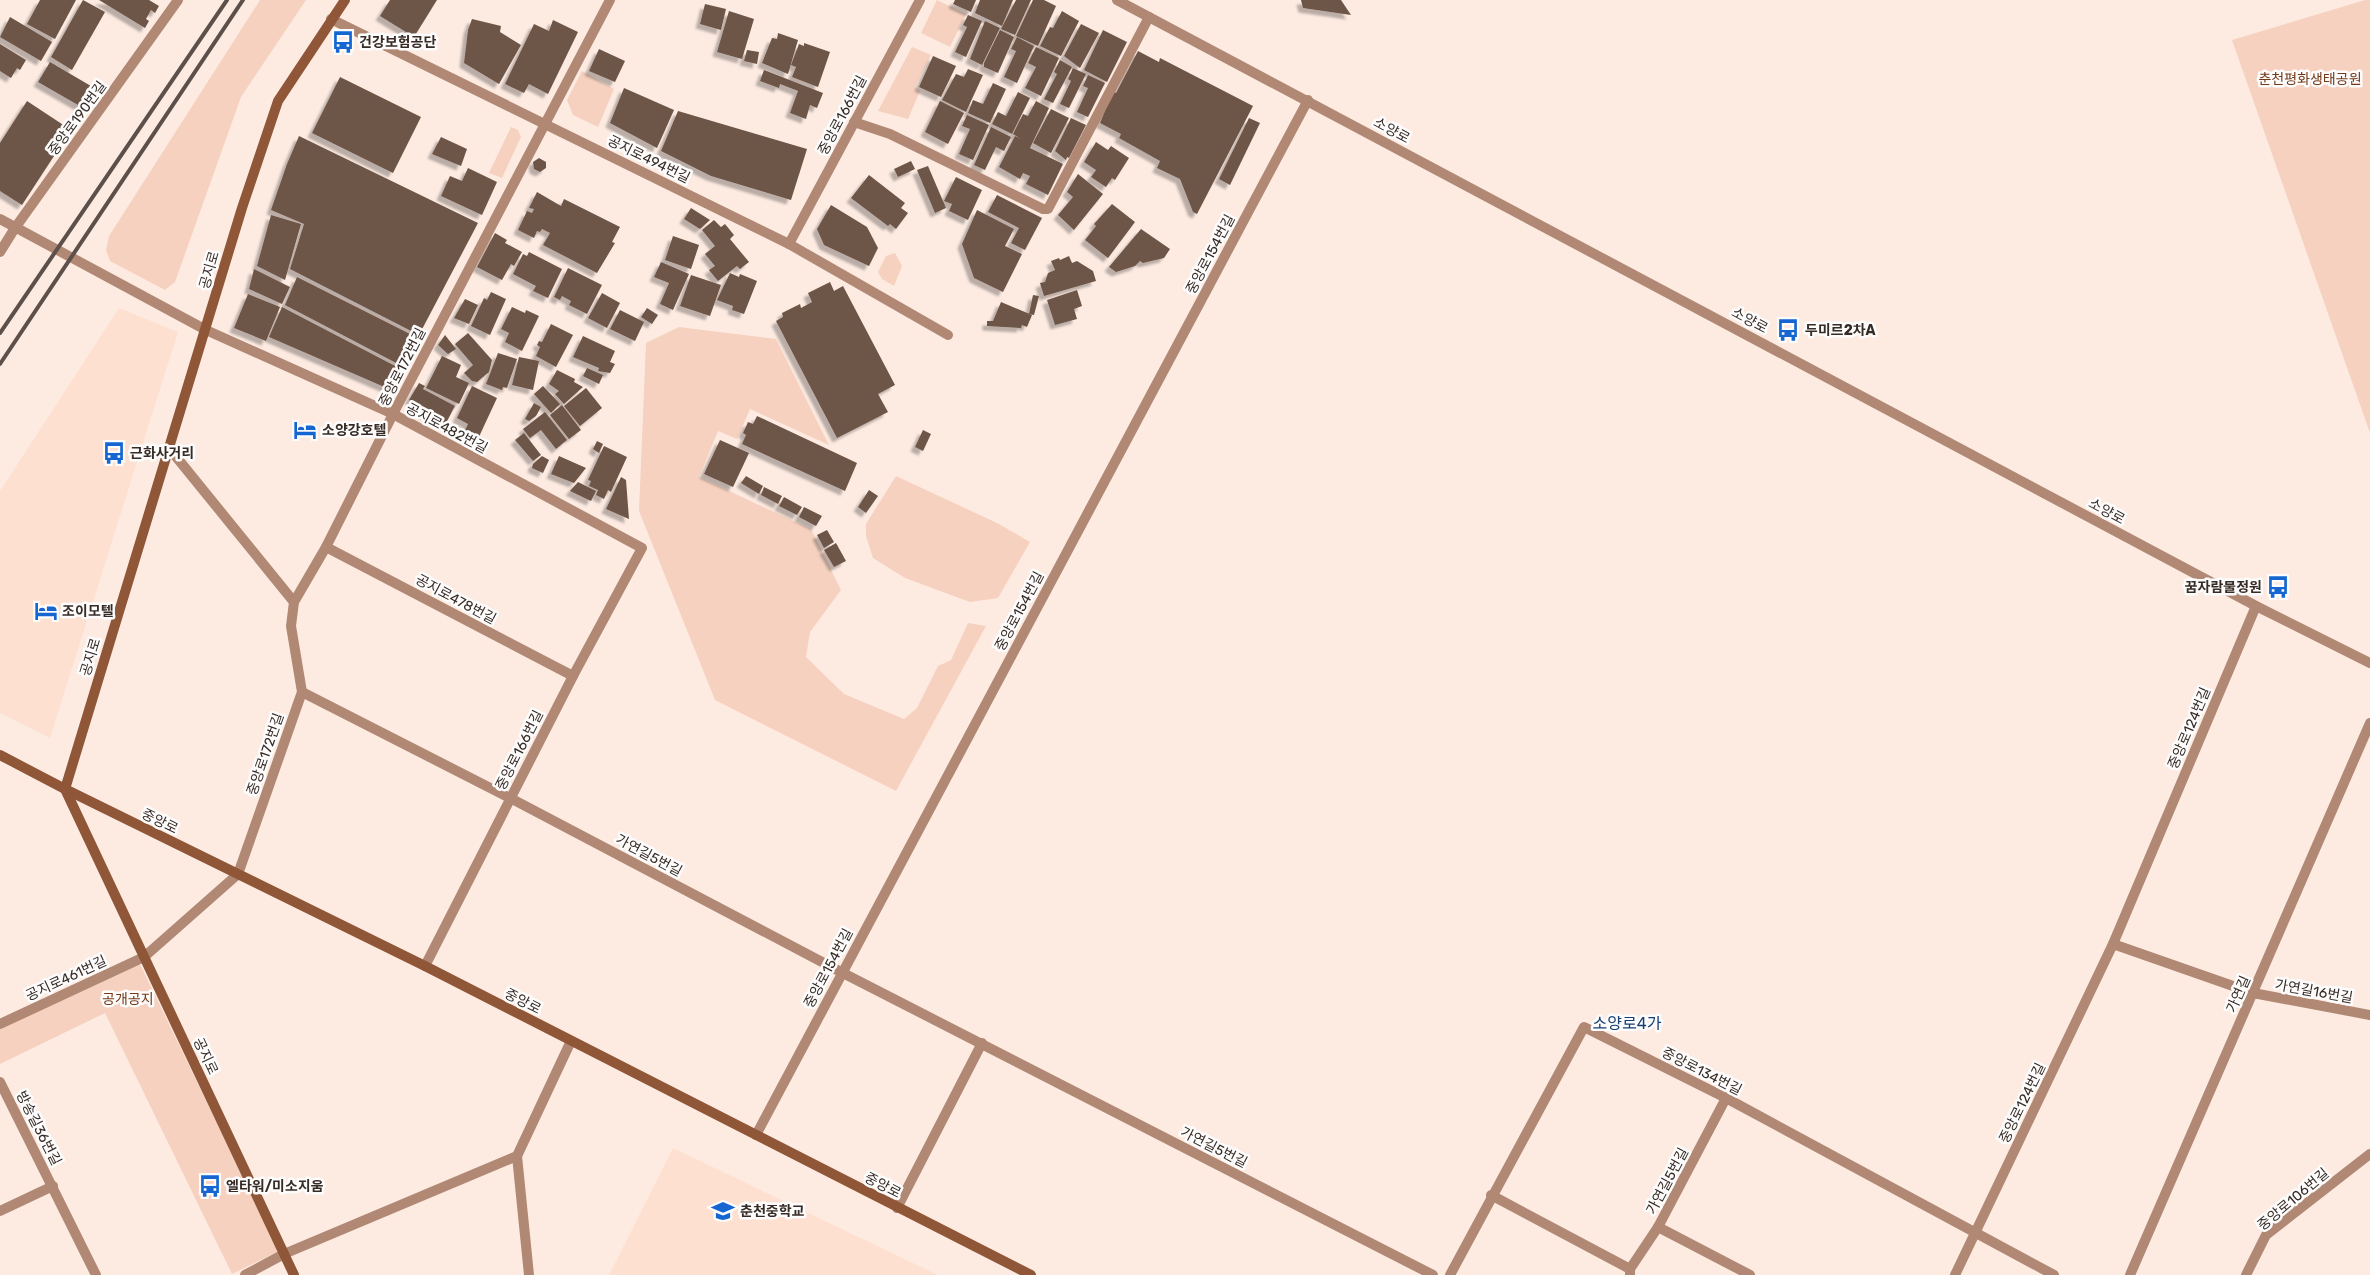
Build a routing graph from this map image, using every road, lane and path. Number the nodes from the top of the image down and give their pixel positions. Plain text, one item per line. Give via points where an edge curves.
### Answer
1 (178, 0) edge
2 (345, 0) edge
3 (610, 0) edge
4 (920, 0) edge
5 (1117, 0) edge
6 (1149, 17) junction
7 (332, 19) junction
8 (1308, 100) junction
9 (854, 122) junction
10 (544, 123) junction
11 (0, 219) edge
12 (15, 228) junction
13 (789, 244) junction
14 (0, 252) edge
15 (206, 330) junction
16 (948, 335) dead end
17 (392, 414) junction
18 (169, 448) junction
19 (326, 547) junction
20 (642, 548) joint
21 (294, 602) junction
22 (2256, 606) junction
23 (2370, 663) edge
24 (573, 676) junction
25 (302, 692) junction
26 (2370, 723) edge
27 (0, 755) edge
28 (65, 790) junction
29 (510, 798) junction
30 (238, 874) junction
31 (2113, 944) junction
32 (144, 957) junction
33 (425, 966) junction
34 (841, 972) junction
35 (2253, 993) junction
36 (2370, 1015) edge
37 (0, 1024) edge
38 (572, 1041) junction
39 (982, 1043) junction
40 (0, 1082) edge
41 (1726, 1098) junction
42 (756, 1135) junction
43 (2370, 1154) edge
44 (517, 1156) junction
45 (53, 1186) junction
46 (1491, 1195) junction
47 (897, 1208) junction
48 (0, 1211) edge
49 (1658, 1227) junction
50 (1975, 1233) junction
51 (284, 1254) junction
52 (1630, 1272) edge
53 (96, 1275) edge
54 (245, 1275) edge
55 (294, 1275) edge
56 (529, 1275) edge
57 (1031, 1275) edge
58 (1433, 1275) edge
59 (1450, 1275) edge
60 (1750, 1275) edge
61 (1955, 1275) edge
62 (2054, 1275) edge
63 (2130, 1275) edge
64 (2246, 1275) edge

1 - 12 street, 중앙로190번길
2 - 7 street, 공지로
3 - 10 street, 중앙로172번길
4 - 9 street, 중앙로166번길
5 - 6 street, 소양로
6 - 8 street, 소양로
6 - 9 street via 1048,209 890,134
7 - 10 street, 공지로494번길
7 - 15 street, 공지로 via 278,100
8 - 22 street, 소양로
8 - 34 street, 중앙로154번길
9 - 13 street, 중앙로166번길
10 - 13 street, 공지로494번길
10 - 17 street, 중앙로172번길
11 - 12 street, 공지로482번길
12 - 14 street, 중앙로190번길
12 - 15 street, 공지로482번길
13 - 16 street, 공지로494번길
15 - 17 street, 공지로482번길
15 - 18 street, 공지로
17 - 19 street, 중앙로172번길
17 - 20 street, 공지로482번길
18 - 21 street
18 - 28 street, 공지로
19 - 21 street, 중앙로172번길
19 - 24 street, 공지로478번길
20 - 24 street, 중앙로166번길
21 - 25 street, 중앙로172번길 via 291,626
22 - 23 street, 소양로
22 - 31 street, 중앙로124번길
24 - 29 street, 중앙로166번길
25 - 29 street, 가연길5번길
25 - 30 street, 중앙로172번길
26 - 35 street, 가연길
27 - 28 street, 중앙로
28 - 30 street, 중앙로
28 - 32 street, 공지로
29 - 33 street, 중앙로166번길
29 - 34 street, 가연길5번길
30 - 32 street, 공지로461번길
30 - 33 street, 중앙로
31 - 35 street
31 - 50 street, 중앙로124번길
32 - 37 street, 공지로461번길
32 - 51 street, 공지로
33 - 38 street, 중앙로
34 - 39 street, 가연길5번길
34 - 42 street, 중앙로154번길
35 - 36 street, 가연길16번길
35 - 63 street, 가연길
38 - 42 street, 중앙로
38 - 44 street
39 - 47 street
39 - 58 street, 가연길5번길
40 - 45 street, 방송길36번길
41 - 46 street, 중앙로134번길 via 1584,1027
41 - 49 street, 가연길5번길
41 - 50 street, 중앙로134번길
42 - 47 street, 중앙로
43 - 64 street, 중앙로106번길 via 2266,1235
44 - 51 street
44 - 56 street
45 - 48 street, 방송길36번길
45 - 53 street, 방송길36번길
46 - 52 street
46 - 59 street, 중앙로134번길
47 - 57 street, 중앙로
49 - 52 street, 가연길5번길
49 - 60 street
50 - 61 street, 중앙로124번길
50 - 62 street, 중앙로134번길
51 - 54 street
51 - 55 street, 공지로

